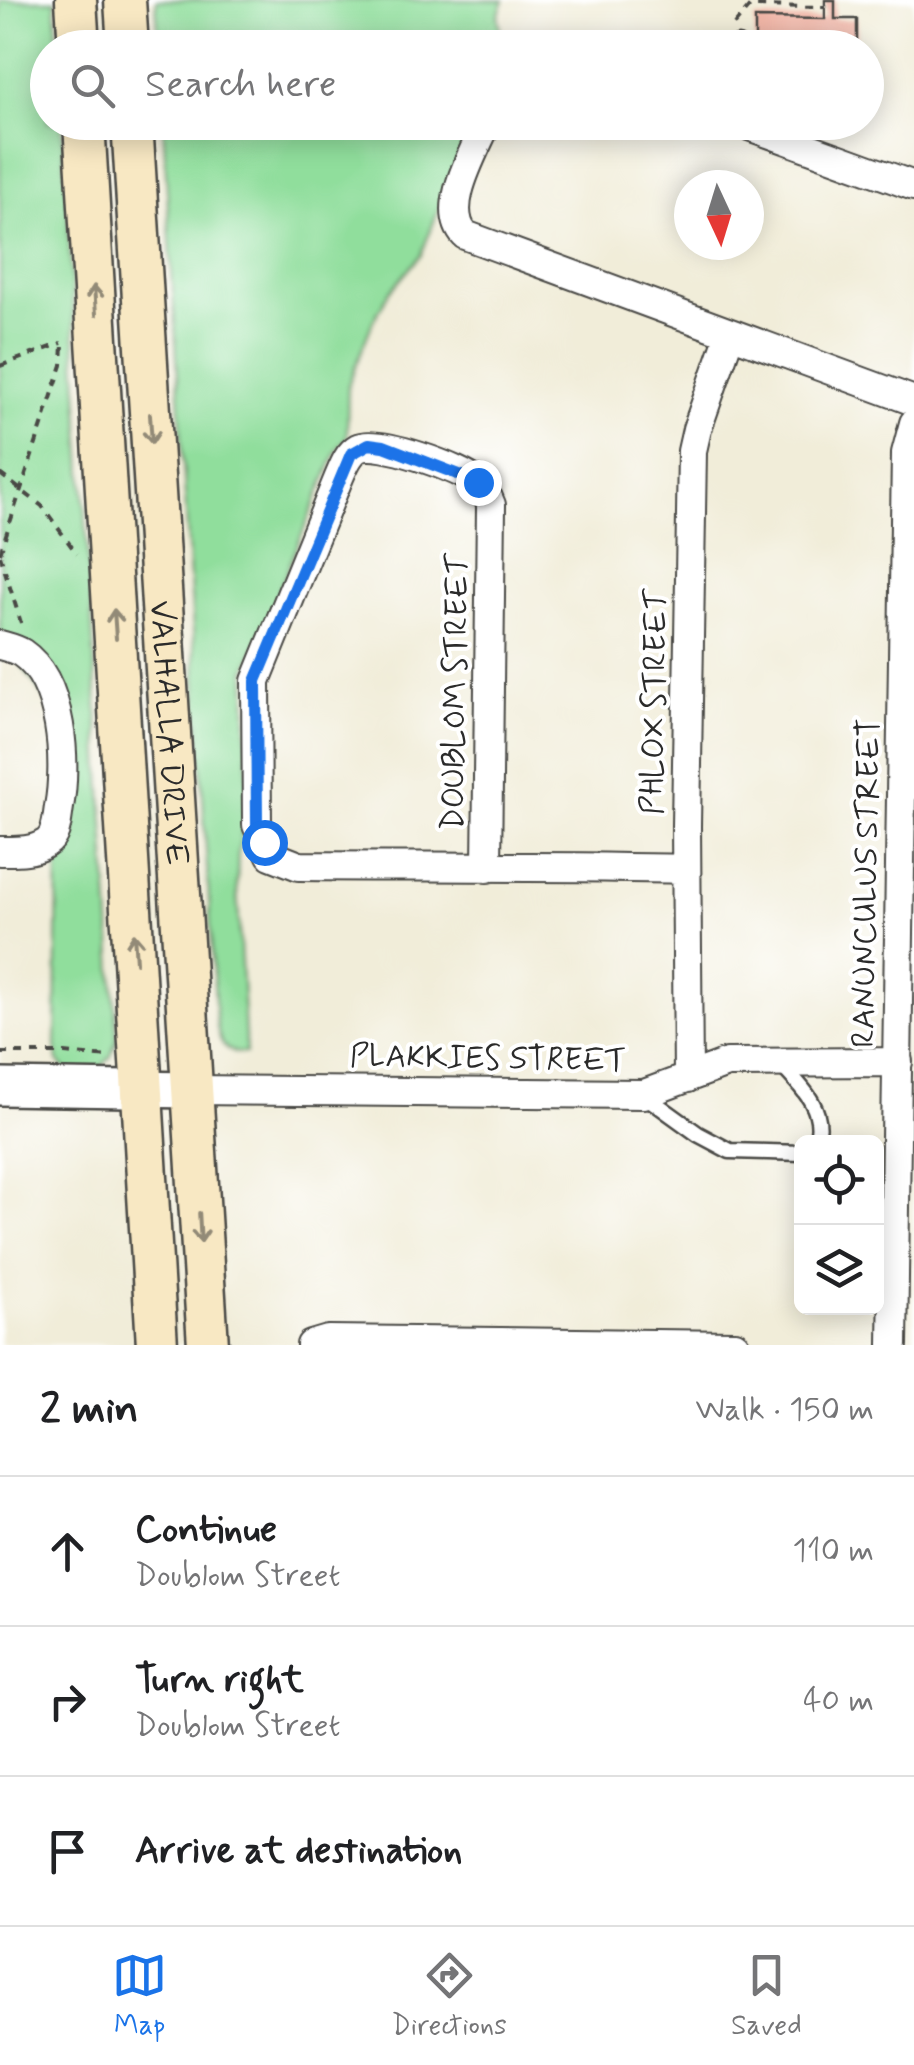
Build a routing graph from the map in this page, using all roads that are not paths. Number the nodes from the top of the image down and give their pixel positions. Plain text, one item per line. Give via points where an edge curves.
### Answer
1 (76, 0) edge
2 (125, 0) edge
3 (78, 30) edge
4 (127, 30) edge
5 (85, 140) edge
6 (133, 140) edge
7 (480, 140) edge
8 (788, 140) edge
9 (914, 186) edge
10 (730, 334) junction
11 (914, 401) edge
12 (914, 422) edge
13 (11, 648) edge
14 (0, 851) edge
15 (486, 868) junction
16 (686, 869) junction
17 (898, 1062) junction
18 (781, 1064) junction
19 (688, 1078) junction
20 (0, 1088) edge
21 (144, 1090) junction
22 (192, 1090) junction
23 (644, 1094) junction
24 (819, 1135) edge
25 (794, 1153) edge
26 (157, 1345) edge
27 (208, 1345) edge
28 (312, 1345) edge
29 (735, 1345) edge
30 (893, 1345) edge

1 - 3 main road
2 - 4 main road
21 -> 5 main road, VALHALLA DRIVE
6 -> 22 main road, VALHALLA DRIVE
7 - 10 street via 455,201 455,221 465,236
8 - 9 street
10 - 11 street
10 - 16 street, PHLOX STREET via 692,451
12 - 17 street, RANUNCULUS STREET via 906,452
13 - 14 street via 40,673 64,743 53,836 22,851
15 - 15 street, DOUBLOM STREET via 299,866 271,856 257,825 256,681 337,482 351,454 369,444 464,475 478,482 491,505
15 - 16 street
16 - 19 street, PHLOX STREET
17 - 18 street, PLAKKIES STREET
17 - 30 street, RANUNCULUS STREET
18 - 19 street, PLAKKIES STREET via 727,1063
18 - 24 lane via 816,1107
19 - 23 street, PLAKKIES STREET
20 - 21 street
21 - 22 street
21 - 26 main road, VALHALLA DRIVE
22 - 23 street, PLAKKIES STREET
22 -> 27 main road, VALHALLA DRIVE
23 - 25 lane via 730,1151
28 - 29 street

